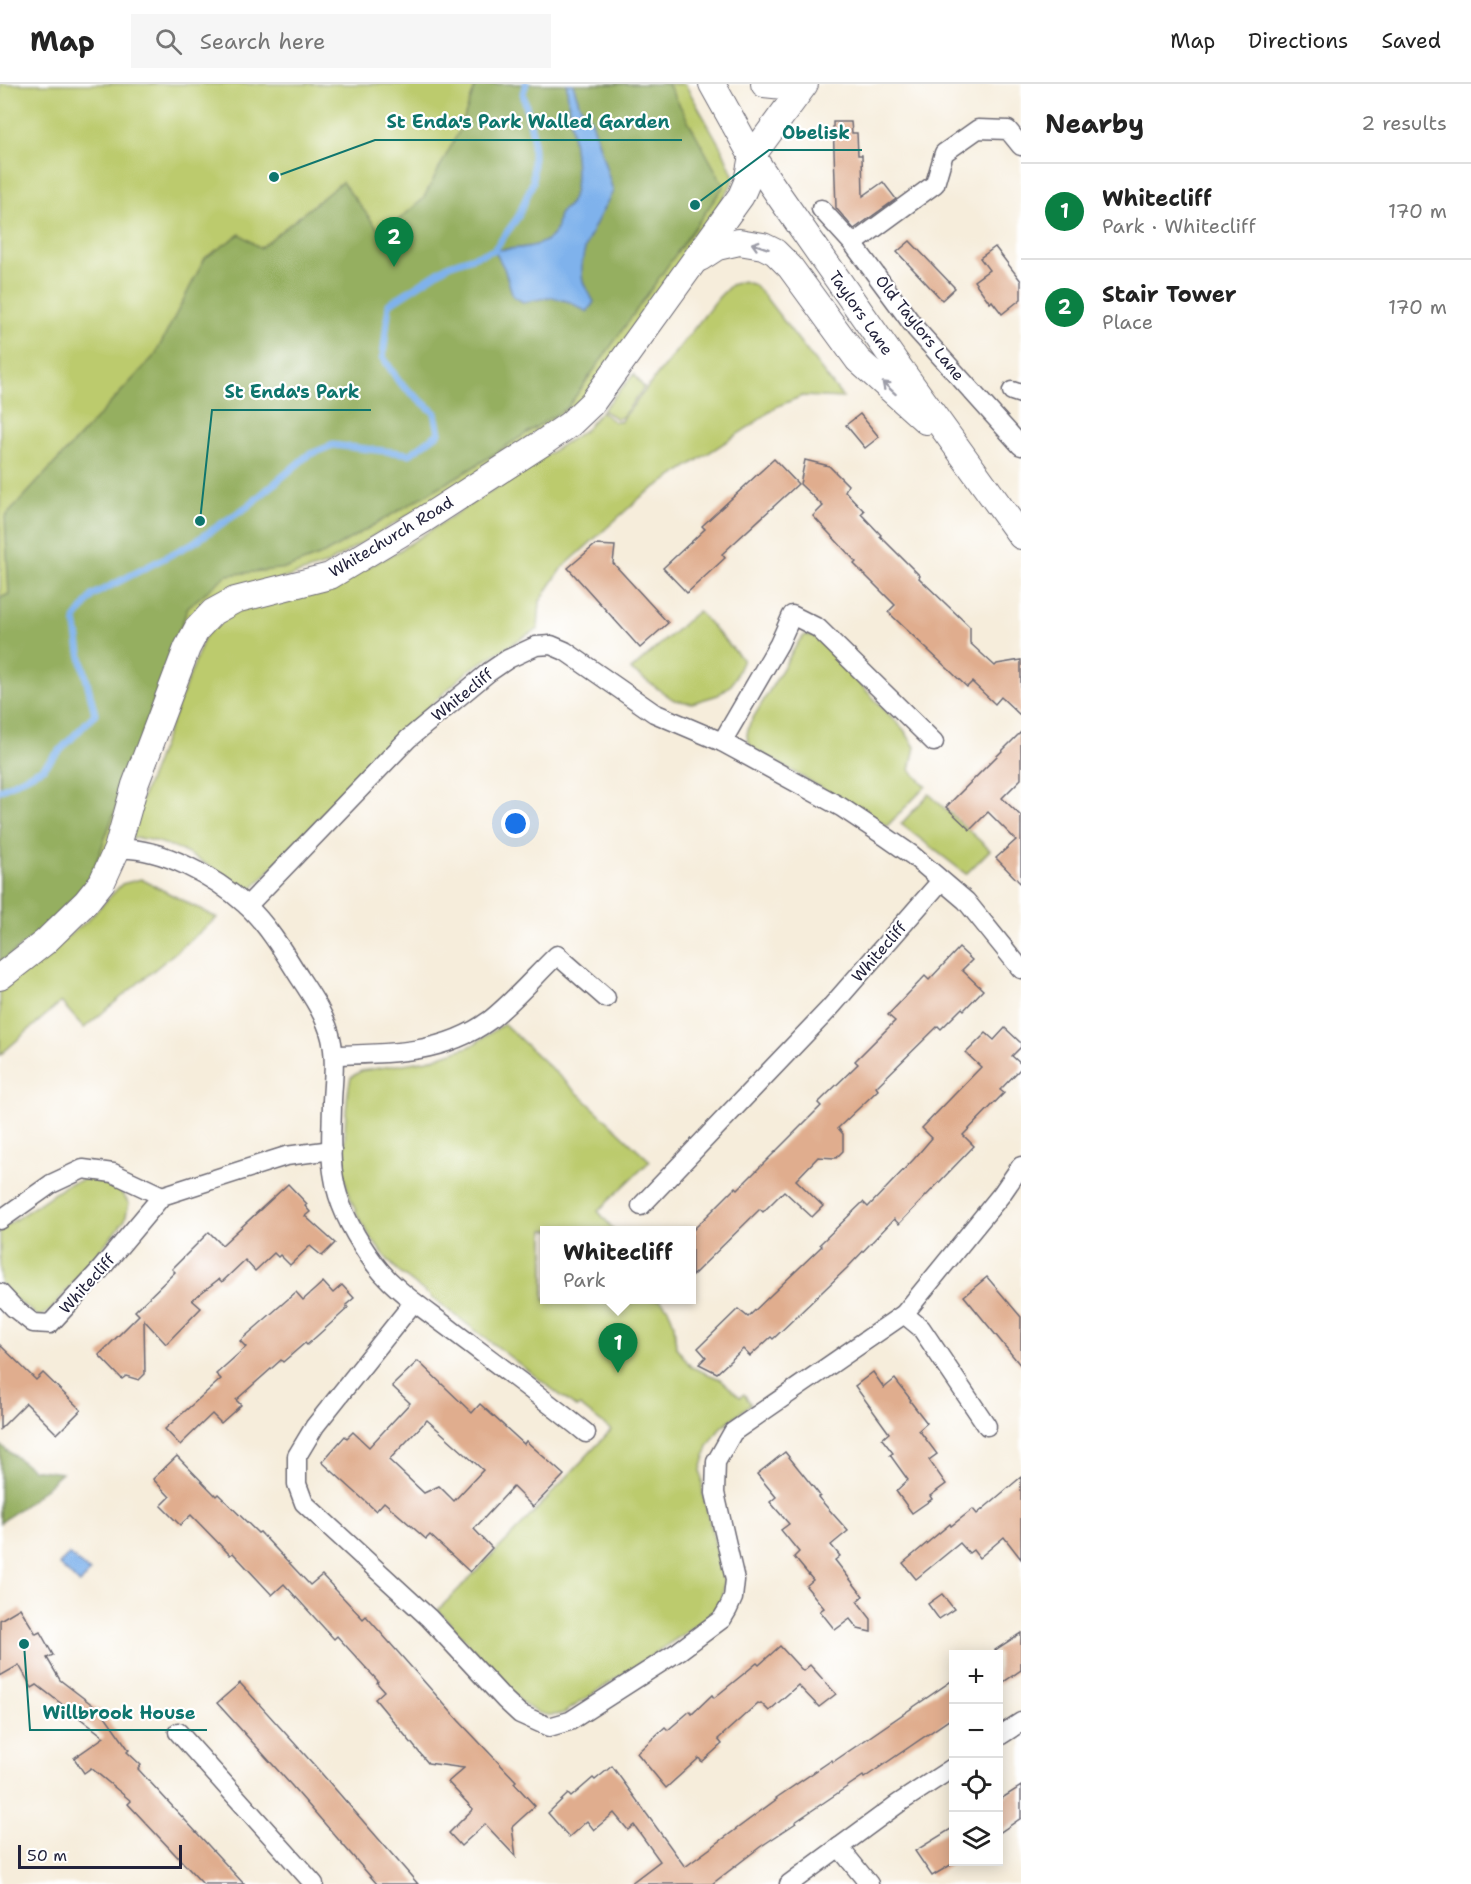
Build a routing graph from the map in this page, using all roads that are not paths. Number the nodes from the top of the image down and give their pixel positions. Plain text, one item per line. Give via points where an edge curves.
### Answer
1 (712, 84) edge
2 (764, 84) edge
3 (788, 84) edge
4 (805, 84) edge
5 (1021, 147) edge
6 (752, 156) junction
7 (821, 209) dead end
8 (853, 244) junction
9 (697, 260) junction
10 (1021, 446) edge
11 (964, 455) junction
12 (1020, 533) edge
13 (722, 742) junction
14 (934, 742) dead end
15 (117, 849) junction
16 (942, 880) junction
17 (247, 906) junction
18 (1021, 969) edge
19 (0, 977) edge
20 (606, 998) dead end
21 (334, 1055) junction
22 (332, 1150) junction
23 (1021, 1166) edge
24 (162, 1196) junction
25 (641, 1206) dead end
26 (0, 1220) edge
27 (0, 1293) edge
28 (413, 1303) junction
29 (904, 1314) junction
30 (987, 1426) dead end
31 (586, 1432) dead end
32 (1021, 1722) edge
33 (178, 1732) dead end
34 (1003, 1734) edge
35 (949, 1770) edge
36 (839, 1847) junction
37 (314, 1884) edge
38 (789, 1884) edge
39 (869, 1884) edge

1 - 6 street, Taylors Lane
2 - 3 street
4 - 6 street, Whitechurch Road
5 - 8 street via 1008,130 978,129 944,153 935,184
6 - 9 street, Whitechurch Road via 741,196
6 - 11 street, Taylors Lane
7 - 8 street, Old Taylors Lane
8 - 10 street, Old Taylors Lane via 916,329
11 -> 9 street via 858,360 776,252 739,242 717,247
9 - 15 street, Whitechurch Road via 592,404 570,424 330,576 235,600 213,612 197,629 187,648 135,785
11 - 12 street, Taylors Lane
13 - 14 street via 792,615 819,628
13 - 16 street, Whitecliff via 841,807
13 - 17 street, Whitecliff via 654,713 565,651 550,645 536,646 489,672 408,739
15 - 17 street via 153,851 177,861
15 - 19 street, Whitechurch Road via 95,893 45,942
16 - 18 street, Whitecliff via 966,901
16 - 25 street, Whitecliff via 830,1008
17 - 21 street via 314,999 331,1037
20 - 21 street via 557,955 490,1020 466,1034 427,1049
21 - 22 street
22 - 24 street via 286,1156
22 - 28 street via 341,1205 353,1229 386,1278
23 - 29 street
24 - 26 street via 113,1173 83,1169 51,1184
24 - 27 street, Whitecliff via 50,1324 33,1323
28 - 29 street via 315,1426 297,1456 297,1484 304,1503 429,1618 505,1700 529,1719 549,1727 570,1721 722,1619 733,1598 735,1580 715,1493 716,1462 733,1432
28 - 31 street
29 - 30 street via 921,1328
32 - 34 street
33 - 37 street
35 - 36 street
36 - 38 street
36 - 39 street

